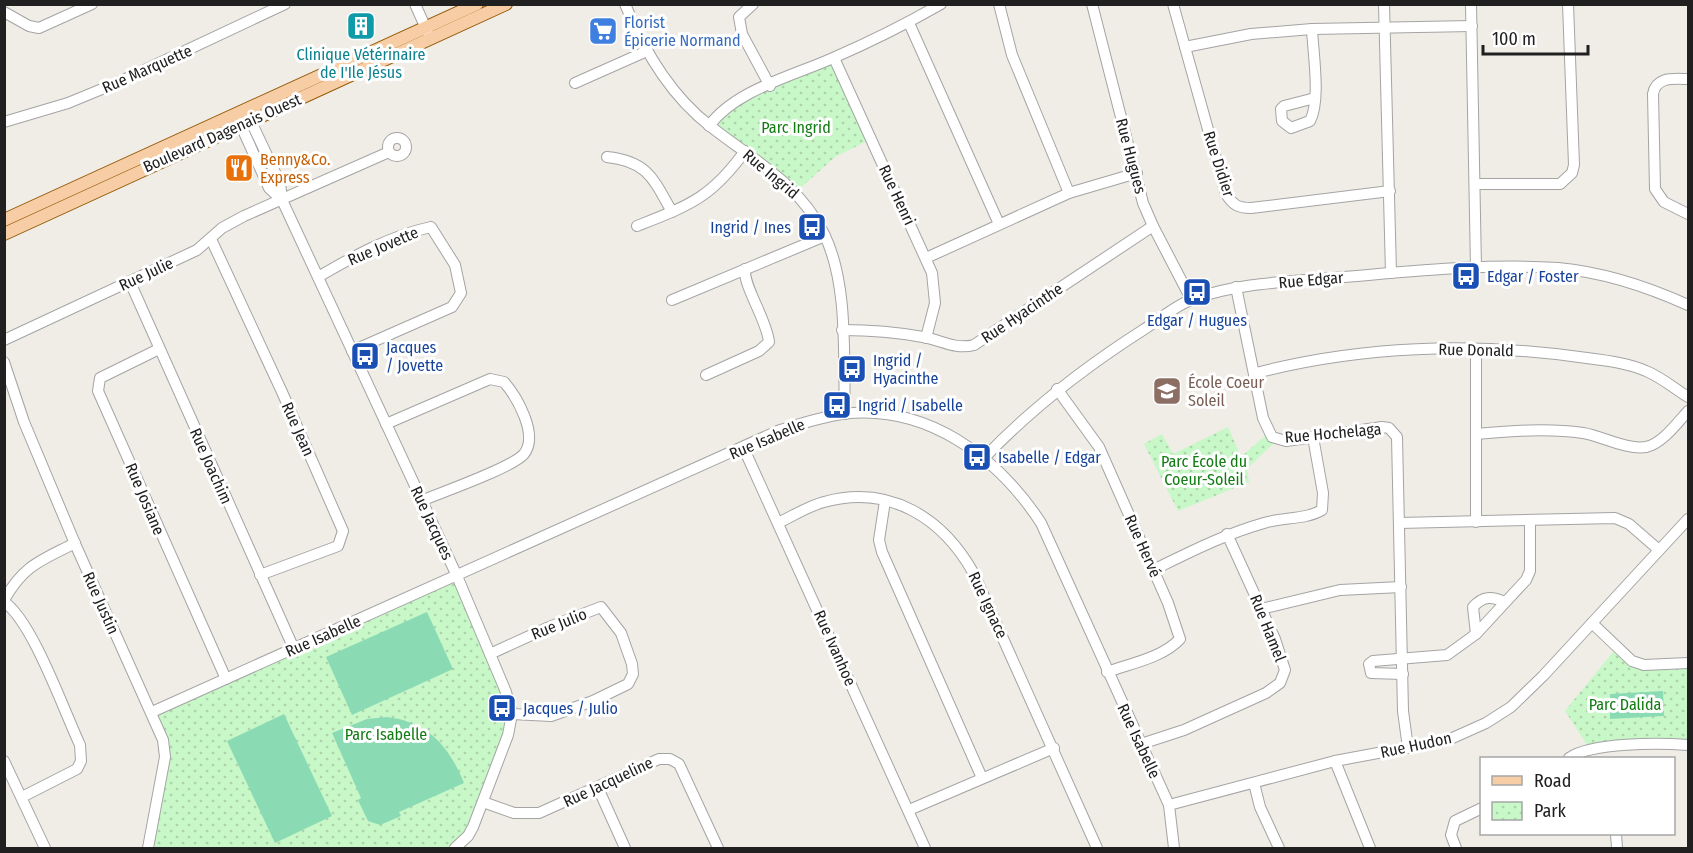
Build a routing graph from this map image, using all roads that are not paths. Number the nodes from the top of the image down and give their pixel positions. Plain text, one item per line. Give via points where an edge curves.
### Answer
1 (9, 4) edge
2 (92, 4) edge
3 (285, 4) edge
4 (415, 4) edge
5 (477, 4) edge
6 (506, 4) edge
7 (625, 4) edge
8 (753, 4) edge
9 (941, 4) edge
10 (999, 4) edge
11 (1092, 4) edge
12 (1173, 4) edge
13 (1384, 4) edge
14 (1471, 4) edge
15 (1568, 4) edge
16 (4, 12) edge
17 (909, 23) junction
18 (1384, 26) junction
19 (1472, 26) junction
20 (1312, 29) junction
21 (428, 33) junction
22 (1185, 47) junction
23 (647, 51) junction
24 (834, 58) junction
25 (1689, 79) edge
26 (575, 83) dead end
27 (770, 86) junction
28 (1315, 98) dead end
29 (243, 117) junction
30 (4, 123) edge
31 (709, 126) junction
32 (746, 151) junction
33 (389, 152) dead end
34 (607, 157) dead end
35 (1137, 174) junction
36 (1475, 184) junction
37 (1390, 191) junction
38 (1069, 193) junction
39 (282, 200) junction
40 (672, 212) junction
41 (1689, 214) edge
42 (4, 220) edge
43 (999, 224) junction
44 (637, 226) dead end
45 (1153, 226) junction
46 (4, 234) edge
47 (825, 236) junction
48 (211, 239) junction
49 (926, 258) junction
50 (1476, 268) junction
51 (745, 269) junction
52 (1391, 273) junction
53 (318, 277) junction
54 (130, 282) junction
55 (1236, 287) junction
56 (1191, 299) junction
57 (672, 300) dead end
58 (1687, 301) edge
59 (842, 330) junction
60 (926, 338) junction
61 (4, 340) edge
62 (159, 349) junction
63 (1476, 349) junction
64 (352, 351) junction
65 (4, 362) edge
66 (1256, 374) junction
67 (706, 375) dead end
68 (1057, 389) junction
69 (1689, 397) edge
70 (1689, 411) edge
71 (845, 414) junction
72 (386, 424) junction
73 (1476, 434) junction
74 (1313, 437) junction
75 (744, 448) junction
76 (985, 457) junction
77 (422, 501) junction
78 (885, 501) junction
79 (1689, 519) edge
80 (1530, 521) junction
81 (1476, 522) junction
82 (778, 523) junction
83 (1399, 523) junction
84 (1227, 534) junction
85 (75, 543) junction
86 (1659, 550) junction
87 (1153, 570) junction
88 (260, 575) junction
89 (457, 576) junction
90 (1401, 587) junction
91 (4, 601) edge
92 (1505, 602) junction
93 (1261, 609) junction
94 (1592, 623) junction
95 (1476, 634) junction
96 (294, 649) junction
97 (490, 654) junction
98 (1402, 658) junction
99 (1689, 663) edge
100 (1107, 672) junction
101 (1403, 674) junction
102 (226, 679) junction
103 (152, 712) junction
104 (512, 714) junction
105 (1141, 744) junction
106 (1689, 745) edge
107 (1054, 747) junction
108 (1408, 748) junction
109 (1614, 753) edge
110 (1571, 757) edge
111 (1335, 761) junction
112 (4, 762) edge
113 (982, 778) junction
114 (1254, 783) junction
115 (598, 788) junction
116 (22, 797) junction
117 (483, 802) junction
118 (1169, 805) junction
119 (1480, 809) edge
120 (909, 810) junction
121 (45, 849) edge
122 (148, 849) edge
123 (455, 849) edge
124 (626, 849) edge
125 (718, 849) edge
126 (925, 849) edge
127 (1097, 849) edge
128 (1174, 849) edge
129 (1279, 849) edge
130 (1371, 849) edge
131 (1456, 849) edge

1 - 16 street
2 - 16 street via 39,28
3 - 30 street, Rue Marquette via 119,82
4 - 21 street
5 - 21 main road, Boulevard Dagenais Ouest
6 - 21 main road, Boulevard Dagenais Ouest
7 - 23 street, Rue Ingrid
8 - 27 street via 739,17 742,34
9 - 17 street
10 - 38 street via 1012,56
11 - 35 street, Rue Hugues
12 - 22 street, Rue Didier
13 - 18 street
14 - 19 street
15 - 36 street via 1572,173 1560,184
17 - 24 street
17 - 43 street
18 - 19 street
18 - 20 street
18 - 37 street
19 - 36 street
20 - 22 street via 1251,34
20 - 28 street
21 - 29 main road, Boulevard Dagenais Ouest
22 - 37 street, Rue Didier via 1226,194 1238,208
23 - 26 street
23 - 31 street, Rue Ingrid via 675,94
24 - 27 street
24 - 49 street, Rue Henri
25 - 41 street via 1662,80 1653,94 1655,189 1664,202
27 - 31 street via 728,105
29 - 39 street, Rue Jacques via 280,183
29 - 42 main road, Boulevard Dagenais Ouest
29 - 46 main road, Boulevard Dagenais Ouest
31 - 32 street, Rue Ingrid
32 - 40 street via 714,188 698,201
32 - 47 street, Rue Ingrid via 781,177 806,204
33 - 39 street, Rue Julie
34 - 40 street via 643,166
35 - 38 street
35 - 45 street, Rue Hugues
36 - 50 street
37 - 52 street
38 - 43 street
39 - 48 street, Rue Julie via 244,216
39 - 53 street, Rue Jacques
40 - 44 street
43 - 49 street
45 - 56 street, Rue Hugues
45 - 60 street, Rue Hyacinthe via 974,345 953,346
47 - 51 street
47 - 59 street, Rue Ingrid via 839,284
48 - 54 street, Rue Julie via 198,250
48 - 88 street, Rue Jean via 343,531 338,546
49 - 60 street, Rue Henri via 935,291
50 - 52 street, Rue Edgar
50 - 58 street, Rue Edgar via 1558,268
51 - 57 street
51 - 67 street via 769,342 759,351
52 - 55 street, Rue Edgar
53 - 64 street, Rue Jacques
53 - 64 street, Rue Jovette via 354,256 431,227 455,266 461,293 452,307
54 - 61 street, Rue Julie
54 - 62 street, Rue Joachim
55 - 56 street, Rue Edgar
55 - 66 street, Rue Hochelaga
56 - 68 street, Rue Edgar
59 - 60 street, Rue Hyacinthe via 882,330
59 - 71 street, Rue Ingrid
62 - 88 street, Rue Joachim
62 - 102 street, Rue Josiane via 100,378 98,391
63 - 66 street, Rue Donald via 1353,354 1299,362
63 - 69 street, Rue Donald via 1536,351 1615,362 1646,371
63 - 73 street
64 - 72 street, Rue Jacques
65 - 85 street, Rue Justin via 24,422
66 - 74 street, Rue Hochelaga via 1268,433 1286,441
68 - 76 street, Rue Edgar
68 - 87 street, Rue Hervé via 1099,447
70 - 73 street via 1647,447 1582,433
71 - 75 street, Rue Isabelle via 780,430
71 - 76 street, Rue Isabelle via 887,415 921,423 953,436
72 - 77 street, Rue Jacques
72 - 77 street via 490,379 504,382 520,408 530,437 524,454
73 - 81 street
74 - 83 street, Rue Hochelaga via 1389,428 1397,437
74 - 84 street via 1323,493 1322,510
75 - 82 street, Rue Ivanhoe
75 - 89 street, Rue Isabelle
76 - 100 street, Rue Isabelle via 1024,496 1041,523
77 - 89 street, Rue Jacques
78 - 82 street, Rue Ignace via 850,496
78 - 107 street, Rue Ignace via 923,515 952,539 963,555
78 - 113 street via 879,540 882,552
79 - 86 street, Rue Hudon
80 - 81 street
80 - 86 street via 1615,518 1629,524
80 - 92 street via 1530,571
81 - 83 street
82 - 120 street, Rue Ivanhoe
83 - 90 street, Rue Hochelaga
84 - 87 street
84 - 93 street, Rue Hamel
85 - 91 street via 29,566
85 - 103 street, Rue Justin
86 - 94 street, Rue Hudon
87 - 100 street, Rue Hervé via 1180,639 1156,655
88 - 96 street, Rue Joachim
89 - 96 street, Rue Isabelle
89 - 97 street, Rue Jacques
90 - 93 street via 1340,590
90 - 98 street, Rue Hochelaga
91 - 116 street via 27,629 80,745 77,769
92 - 95 street
92 - 95 street via 1481,598 1473,607
93 - 105 street, Rue Hamel via 1285,670 1280,683 1184,730
94 - 99 street via 1632,661 1644,665
94 - 108 street, Rue Hudon via 1511,707 1448,740
95 - 98 street via 1447,655
96 - 102 street, Rue Isabelle
97 - 104 street, Rue Jacques
97 - 104 street, Rue Julio via 601,608 621,633 633,674 628,684 550,716
98 - 101 street, Rue Hochelaga
98 - 101 street via 1372,661 1369,670 1371,674
100 - 105 street, Rue Isabelle
101 - 108 street, Rue Hochelaga
102 - 103 street, Rue Isabelle
103 - 122 street, Rue Justin via 164,740 165,756
104 - 117 street
105 - 118 street, Rue Isabelle
106 - 109 street
107 - 113 street
107 - 127 street, Rue Ignace
108 - 111 street, Rue Hudon
109 - 110 street via 1576,753
111 - 114 street, Rue Hudon
111 - 130 street
112 - 116 street
113 - 120 street
114 - 118 street, Rue Hudon
114 - 129 street
115 - 117 street, Rue Jacqueline via 539,813 514,813
115 - 124 street
115 - 125 street, Rue Jacqueline via 659,759 670,759 679,765
116 - 121 street
117 - 123 street via 468,836
118 - 128 street, Rue Isabelle
119 - 131 street via 1455,821 1451,835
120 - 126 street, Rue Ivanhoe

